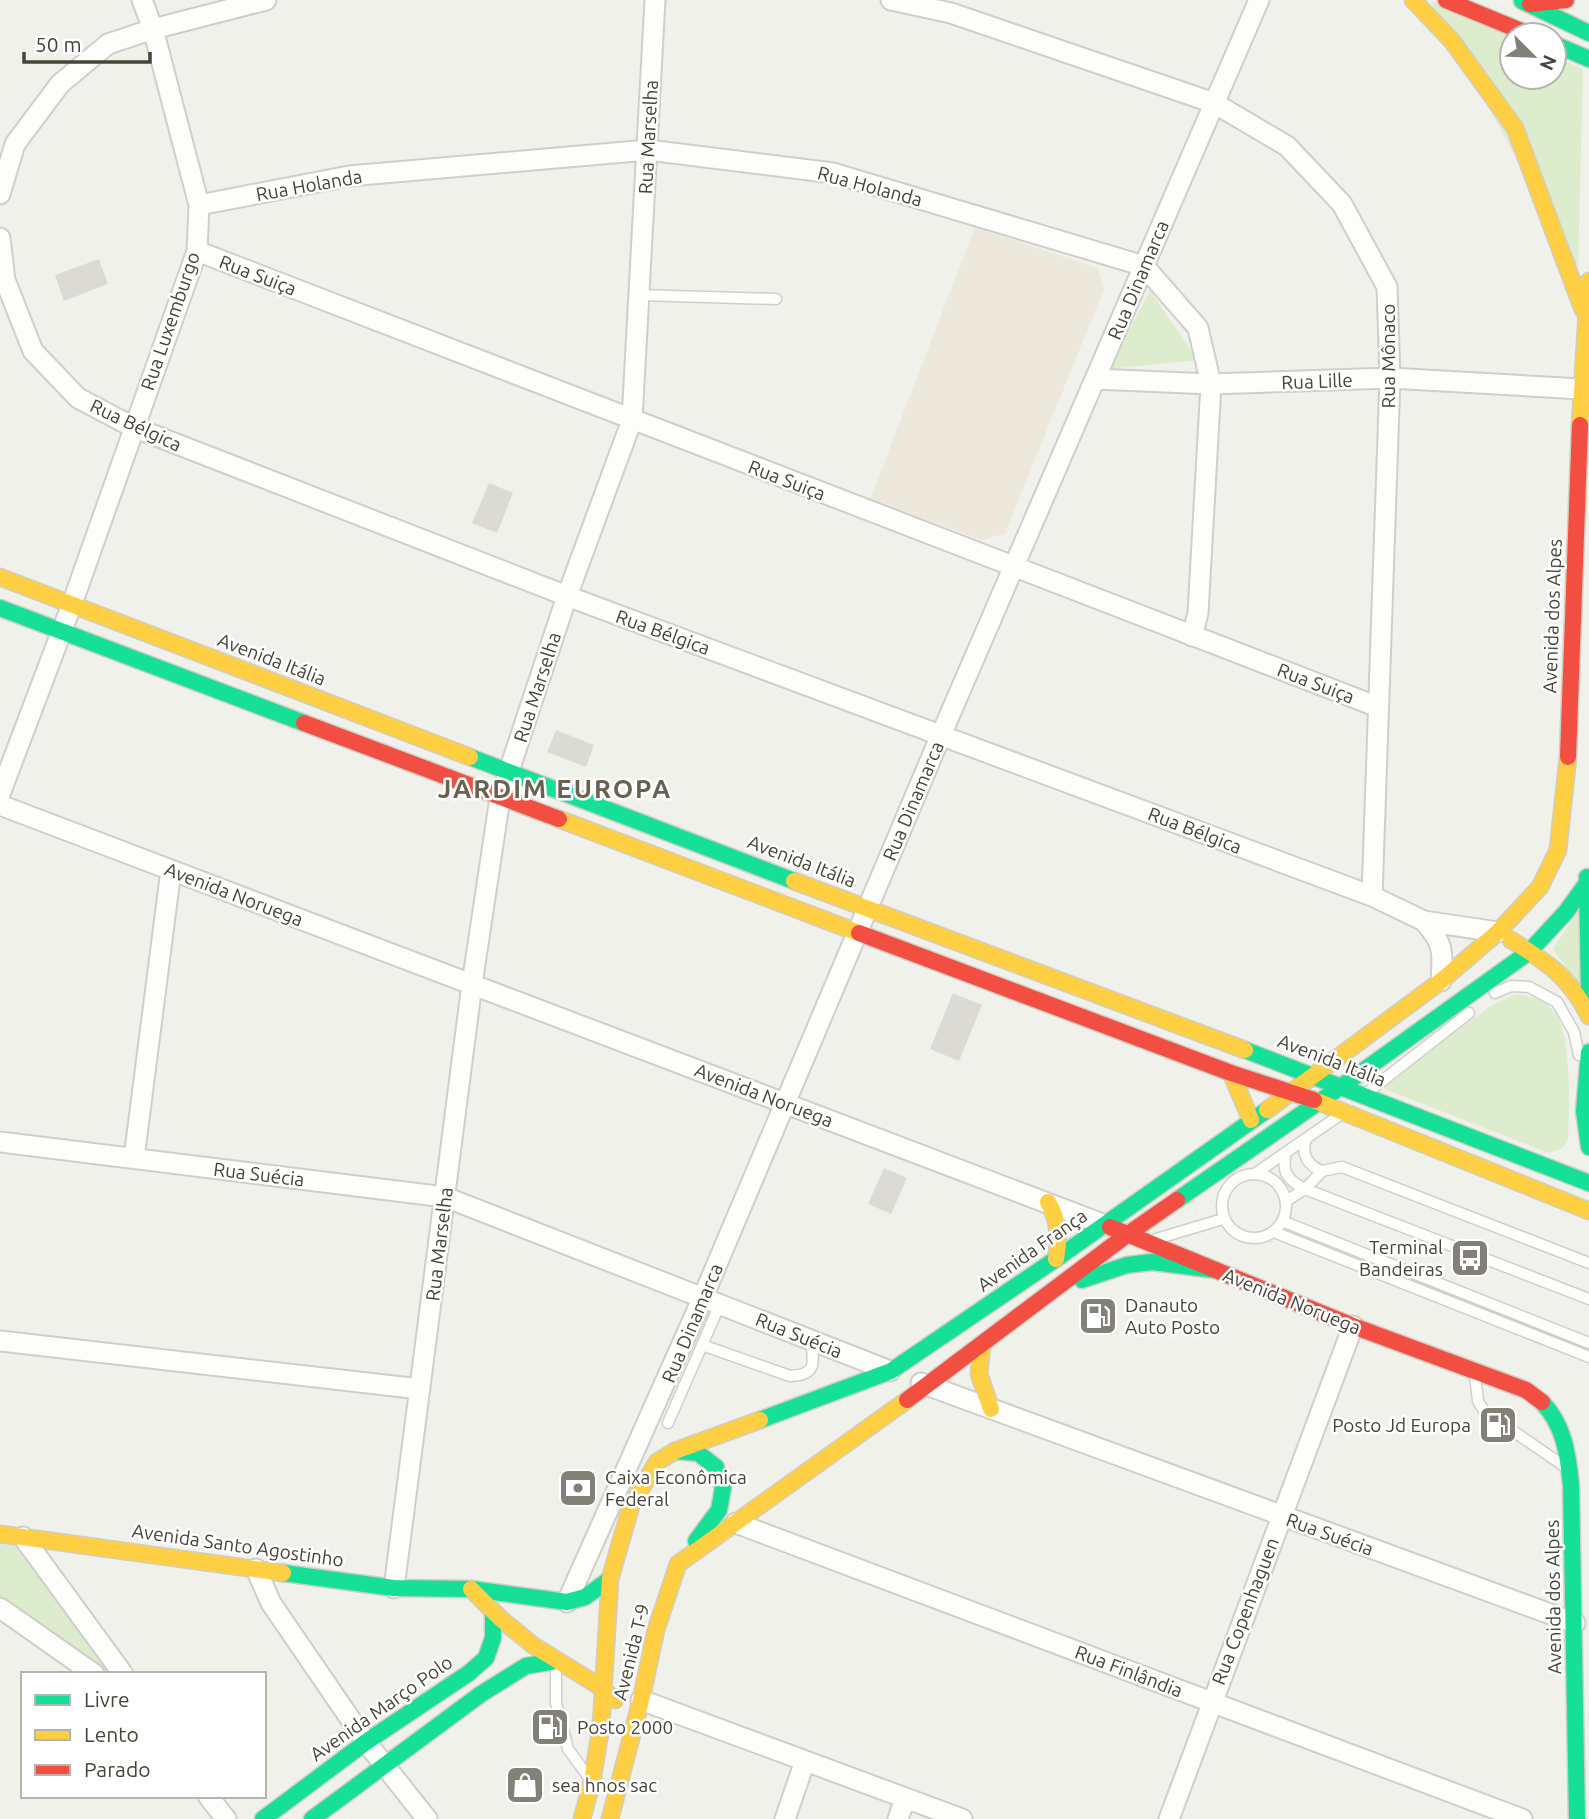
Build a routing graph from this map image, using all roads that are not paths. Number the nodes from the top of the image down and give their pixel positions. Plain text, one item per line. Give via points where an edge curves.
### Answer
1 (142, 0) edge
2 (266, 0) edge
3 (654, 0) edge
4 (891, 0) edge
5 (1259, 0) edge
6 (1413, 0) edge
7 (1446, 0) edge
8 (1566, 0) edge
9 (1525, 2) edge
10 (1498, 21) edge
11 (153, 29) junction
12 (1589, 33) edge
13 (1568, 50) edge
14 (1589, 59) edge
15 (1214, 103) junction
16 (648, 150) junction
17 (0, 194) edge
18 (200, 205) junction
19 (0, 239) edge
20 (197, 251) junction
21 (1144, 266) junction
22 (1589, 281) edge
23 (639, 295) junction
24 (776, 299) dead end
25 (1587, 320) junction
26 (1390, 378) junction
27 (1095, 379) junction
28 (1211, 384) junction
29 (1581, 389) junction
30 (632, 420) junction
31 (133, 427) junction
32 (1014, 568) junction
33 (0, 577) edge
34 (567, 596) junction
35 (72, 604) junction
36 (0, 608) edge
37 (61, 631) junction
38 (1192, 636) junction
39 (1378, 707) junction
40 (941, 735) junction
41 (509, 772) junction
42 (0, 794) edge
43 (500, 798) junction
44 (0, 805) edge
45 (1589, 862) edge
46 (171, 870) junction
47 (1587, 883) junction
48 (1372, 896) junction
49 (867, 909) junction
50 (1424, 921) junction
51 (856, 933) junction
52 (1498, 933) junction
53 (1530, 951) junction
54 (1441, 981) junction
55 (472, 984) junction
56 (1589, 991) edge
57 (1485, 1002) dead end
58 (1474, 1010) dead end
59 (1589, 1016) edge
60 (1589, 1052) edge
61 (1231, 1073) junction
62 (1315, 1076) junction
63 (1342, 1086) junction
64 (1293, 1091) junction
65 (1365, 1095) junction
66 (785, 1102) junction
67 (1319, 1102) junction
68 (1585, 1104) junction
69 (1344, 1111) junction
70 (1251, 1121) junction
71 (1306, 1139) junction
72 (0, 1142) edge
73 (1589, 1147) edge
74 (1286, 1153) junction
75 (134, 1158) junction
76 (1322, 1171) junction
77 (1256, 1173) junction
78 (1589, 1183) edge
79 (1305, 1189) junction
80 (445, 1197) junction
81 (1286, 1200) junction
82 (1048, 1202) junction
83 (1589, 1211) edge
84 (1223, 1219) junction
85 (1282, 1221) junction
86 (1105, 1225) junction
87 (1274, 1232) junction
88 (1128, 1234) junction
89 (1146, 1242) junction
90 (1056, 1259) junction
91 (1589, 1263) edge
92 (1216, 1270) junction
93 (1057, 1288) junction
94 (1589, 1299) edge
95 (712, 1300) junction
96 (1353, 1326) junction
97 (0, 1341) edge
98 (811, 1341) junction
99 (1589, 1343) edge
100 (702, 1345) junction
101 (982, 1345) junction
102 (1589, 1357) edge
103 (681, 1371) junction
104 (891, 1371) junction
105 (1475, 1371) junction
106 (927, 1386) junction
107 (420, 1388) junction
108 (1526, 1390) joint
109 (991, 1409) junction
110 (668, 1423) dead end
111 (675, 1451) junction
112 (1571, 1470) junction
113 (1281, 1516) junction
114 (736, 1523) junction
115 (0, 1534) edge
116 (23, 1537) junction
117 (678, 1564) junction
118 (256, 1569) junction
119 (610, 1579) junction
120 (394, 1588) junction
121 (471, 1589) junction
122 (567, 1602) junction
123 (1584, 1603) dead end
124 (0, 1608) edge
125 (493, 1613) junction
126 (1576, 1623) junction
127 (556, 1661) junction
128 (91, 1672) edge
129 (122, 1672) edge
130 (603, 1688) junction
131 (641, 1700) junction
132 (1211, 1702) junction
133 (366, 1742) junction
134 (805, 1761) junction
135 (385, 1765) junction
136 (592, 1781) junction
137 (210, 1798) edge
138 (905, 1798) junction
139 (226, 1819) edge
140 (263, 1819) edge
141 (312, 1819) edge
142 (427, 1819) edge
143 (582, 1819) edge
144 (610, 1819) edge
145 (785, 1819) edge
146 (898, 1819) edge
147 (962, 1819) edge
148 (1169, 1819) edge
149 (1522, 1819) edge
150 (1577, 1819) edge

1 - 11 street, Rua Luxemburgo
2 - 11 street
3 - 16 street, Rua Marselha
4 - 15 street, Rua Mônaco via 951,13
5 - 15 street, Rua Dinamarca
6 - 25 main road via 1452,41 1515,128
7 - 10 main road
8 - 9 main road
9 - 12 main road
11 - 17 street via 108,44 60,84 15,144
11 - 18 street, Rua Luxemburgo
13 - 14 main road
15 - 21 street, Rua Dinamarca
15 - 26 street, Rua Mônaco via 1287,146 1342,204 1387,287
16 - 18 street, Rua Holanda via 349,176
16 - 21 street, Rua Holanda via 834,173
16 - 23 street, Rua Marselha
18 - 20 street, Rua Luxemburgo
19 - 31 street, Rua Bélgica via 5,280 33,351 78,398
20 - 30 street, Rua Suiça
20 - 31 street, Rua Luxemburgo
21 - 27 street, Rua Dinamarca
21 - 28 street via 1198,327
22 - 25 main road, Avenida dos Alpes
23 - 24 lane
23 - 30 street, Rua Marselha
25 - 29 main road, Avenida dos Alpes
26 - 28 street, Rua Lille
26 - 29 street, Rua Lille
26 - 39 street, Rua Mônaco
27 - 28 street, Rua Lille
27 - 32 street, Rua Dinamarca
28 - 38 street via 1198,613
29 - 52 main road, Avenida dos Alpes via 1569,751 1558,850 1540,887
30 - 32 street, Rua Suiça
30 - 34 street, Rua Marselha
31 - 34 street, Rua Bélgica
31 - 35 street, Rua Luxemburgo
32 - 38 street, Rua Suiça
32 - 40 street, Rua Dinamarca
33 - 35 main road, Avenida Itália
34 - 40 street, Rua Bélgica
34 - 41 street, Rua Marselha
35 - 37 street, Rua Luxemburgo
35 - 41 main road, Avenida Itália
36 - 37 main road
37 - 42 street, Rua Luxemburgo
37 - 43 main road
38 - 39 street, Rua Suiça
39 - 48 street, Rua Mônaco
40 - 48 street, Rua Bélgica
40 - 49 street, Rua Dinamarca
41 - 43 street, Rua Marselha
41 - 49 main road, Avenida Itália
43 - 51 main road
43 - 55 street, Rua Marselha
44 - 46 street, Avenida Noruega
45 - 47 main road
46 - 55 street, Avenida Noruega
46 - 75 street
47 - 53 main road
47 - 56 main road
48 - 50 street, Rua Bélgica
49 - 51 street, Rua Dinamarca
49 - 62 main road, Avenida Itália
50 - 52 street, Rua Bélgica
50 - 54 street via 1439,938
51 - 61 main road
51 - 66 street, Rua Dinamarca
52 - 53 main road
52 - 54 main road, Avenida França
53 - 59 main road via 1565,976
53 - 63 main road
54 - 62 main road, Avenida França
55 - 66 street, Avenida Noruega
55 - 80 street, Rua Marselha
57 - 68 lane via 1511,986 1529,987 1557,1002 1574,1032
58 - 65 lane
60 - 68 main road
61 - 64 main road
61 - 70 main road
62 - 63 main road, Avenida Itália
62 - 64 main road, Avenida França
63 - 65 main road, Avenida Itália
63 - 67 main road
64 - 67 main road
64 - 70 main road, Avenida França
65 - 69 lane
65 - 78 main road, Avenida Itália
66 - 82 street, Avenida Noruega
66 - 95 street, Rua Dinamarca
67 - 69 main road
67 - 88 main road
68 - 73 main road
69 - 71 lane
69 - 83 main road
70 - 86 main road, Avenida França
71 - 74 lane
71 - 76 lane via 1306,1159
72 - 75 street, Rua Suécia
74 - 77 lane
74 - 79 lane via 1285,1171
75 - 80 street, Rua Suécia
76 - 79 lane
76 - 91 lane via 1342,1167
77 - 81 lane via 1276,1181
77 - 84 lane via 1245,1174 1227,1187 1222,1197
79 - 81 lane
79 - 94 lane
80 - 95 street, Rua Suécia
80 - 107 street, Rua Marselha
81 - 85 lane
82 - 86 street, Avenida Noruega
82 - 90 main road via 1060,1232
84 - 87 lane via 1247,1238
84 - 89 lane
85 - 87 lane
85 - 99 lane
86 - 88 main road, Avenida Noruega
86 - 90 main road, Avenida França
87 - 102 lane
88 - 89 main road, Avenida Noruega
88 - 93 main road
89 - 92 main road, Avenida Noruega
90 - 104 main road, Avenida França
92 - 93 main road via 1152,1262 1127,1265
92 - 96 main road, Avenida Noruega
93 - 101 main road
95 - 98 street, Rua Suécia
95 - 100 lane
95 - 103 street, Rua Dinamarca
96 - 105 main road, Avenida Noruega
96 - 113 street, Rua Copenhaguen
97 - 107 street
98 - 100 lane via 814,1362 803,1376 790,1376
98 - 104 street, Rua Suécia
100 - 103 lane
101 - 106 main road
101 - 109 main road via 979,1374
103 - 110 lane
103 - 122 street, Rua Dinamarca
104 - 106 street, Rua Suécia
104 - 111 main road, Avenida França
105 - 108 main road, Avenida Noruega
105 - 112 lane via 1478,1401 1484,1411
106 - 109 street, Rua Suécia
106 - 114 main road
107 - 120 street, Rua Marselha
108 - 112 main road, Avenida dos Alpes via 1540,1398 1558,1423
109 - 113 street, Rua Suécia
111 - 117 main road, Avenida T-9 via 698,1453 716,1466 723,1489 719,1510
111 - 119 main road, Avenida França via 657,1462 631,1506
112 - 126 main road, Avenida dos Alpes
113 - 126 street, Rua Suécia
113 - 132 street, Rua Copenhaguen
114 - 117 main road
114 - 132 street, Rua Finlândia
115 - 116 main road, Avenida Santo Agostinho
116 - 118 main road, Avenida Santo Agostinho
116 - 129 street
117 - 131 main road, Avenida T-9 via 656,1630
118 - 120 main road, Avenida Santo Agostinho
118 - 133 street via 271,1603
119 - 122 main road, Avenida Santo Agostinho via 592,1595
119 - 130 main road, Avenida T-9
120 - 121 main road, Avenida Santo Agostinho
121 - 122 main road, Avenida Santo Agostinho
121 - 125 main road
123 - 126 lane
124 - 128 street
125 - 127 main road
125 - 133 main road, Avenida Março Polo via 493,1638 486,1658
126 - 150 main road, Avenida dos Alpes
127 - 130 main road
127 - 135 main road via 526,1666
127 - 136 lane via 556,1703 568,1749
130 - 131 main road via 619,1702
130 - 136 main road, Avenida T-9
131 - 134 street
131 - 144 main road, Avenida T-9
132 - 148 street, Rua Copenhaguen
132 - 149 street, Rua Finlândia
133 - 135 street
133 - 140 main road, Avenida Março Polo
134 - 138 street
134 - 145 street
135 - 141 main road
135 - 142 street
136 - 143 main road, Avenida T-9
137 - 139 street
138 - 146 street
138 - 147 street

